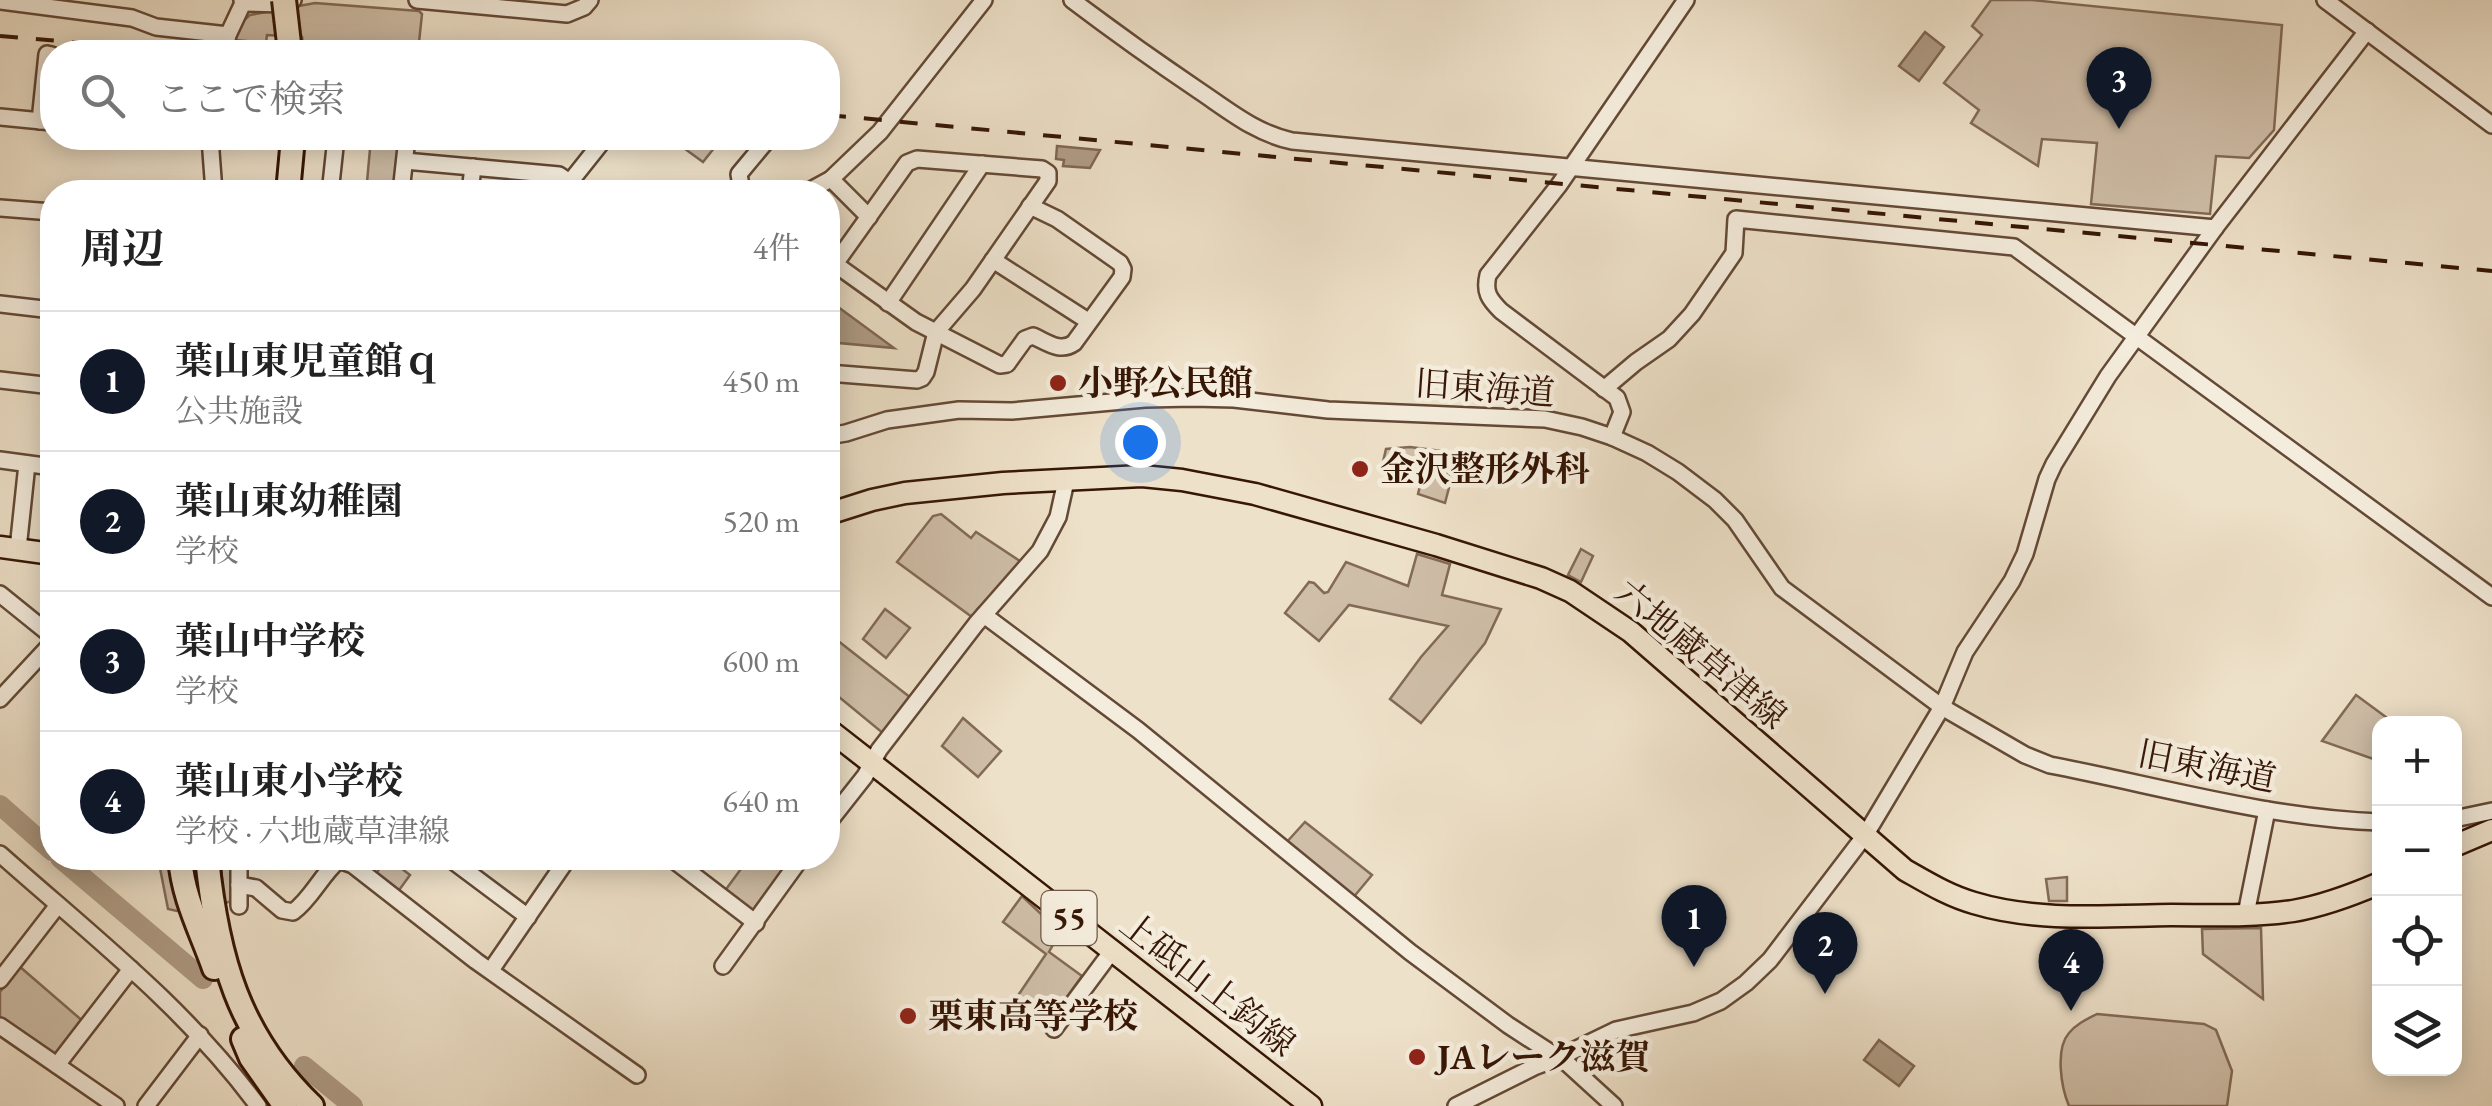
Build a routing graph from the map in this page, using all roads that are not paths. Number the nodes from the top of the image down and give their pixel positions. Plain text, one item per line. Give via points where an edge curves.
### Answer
1 (272, 0) edge
2 (284, 0) edge
3 (294, 0) edge
4 (417, 0) edge
5 (590, 0) edge
6 (984, 0) edge
7 (1072, 0) edge
8 (1686, 0) edge
9 (2325, 0) edge
10 (0, 1) edge
11 (242, 2) edge
12 (61, 4) edge
13 (2366, 30) junction
14 (228, 35) junction
15 (227, 40) edge
16 (277, 40) edge
17 (289, 40) edge
18 (0, 117) edge
19 (40, 121) edge
20 (2492, 125) edge
21 (211, 150) edge
22 (280, 150) edge
23 (293, 150) edge
24 (335, 150) edge
25 (405, 150) edge
26 (595, 150) edge
27 (759, 150) edge
28 (404, 161) junction
29 (982, 164) junction
30 (473, 168) junction
31 (1570, 168) junction
32 (831, 179) edge
33 (213, 180) edge
34 (277, 180) edge
35 (289, 180) edge
36 (332, 180) edge
37 (402, 180) edge
38 (472, 180) edge
39 (567, 180) edge
40 (572, 180) edge
41 (740, 180) edge
42 (840, 188) edge
43 (1030, 206) junction
44 (0, 208) edge
45 (40, 211) edge
46 (869, 217) junction
47 (2216, 228) junction
48 (840, 251) edge
49 (993, 260) junction
50 (840, 268) edge
51 (888, 303) junction
52 (0, 304) edge
53 (40, 309) edge
54 (1088, 321) junction
55 (936, 332) junction
56 (2136, 338) junction
57 (840, 374) edge
58 (0, 380) edge
59 (40, 385) edge
60 (1604, 388) junction
61 (840, 434) edge
62 (1612, 437) junction
63 (0, 460) edge
64 (28, 464) junction
65 (40, 466) edge
66 (1066, 481) junction
67 (840, 510) edge
68 (9, 548) edge
69 (40, 552) edge
70 (0, 594) edge
71 (2492, 597) edge
72 (984, 614) junction
73 (40, 626) edge
74 (40, 656) edge
75 (0, 699) edge
76 (1942, 707) junction
77 (840, 738) edge
78 (873, 763) junction
79 (840, 806) edge
80 (2267, 810) junction
81 (2492, 811) edge
82 (2462, 817) edge
83 (2372, 822) edge
84 (2492, 830) edge
85 (1866, 834) junction
86 (2462, 843) edge
87 (0, 854) edge
88 (181, 870) edge
89 (198, 870) edge
90 (210, 870) edge
91 (239, 870) edge
92 (329, 870) edge
93 (360, 870) edge
94 (466, 870) edge
95 (554, 870) edge
96 (687, 870) edge
97 (793, 870) edge
98 (239, 885) junction
99 (2372, 886) edge
100 (58, 905) junction
101 (239, 906) dead end
102 (2246, 914) junction
103 (528, 917) junction
104 (756, 923) junction
105 (1112, 951) junction
106 (208, 952) junction
107 (722, 966) dead end
108 (131, 968) junction
109 (490, 970) junction
110 (0, 980) edge
111 (0, 1026) edge
112 (1054, 1029) dead end
113 (200, 1036) junction
114 (1558, 1058) junction
115 (57, 1065) junction
116 (638, 1074) dead end
117 (253, 1103) edge
118 (116, 1106) edge
119 (146, 1106) edge
120 (285, 1106) edge
121 (312, 1106) edge
122 (1312, 1106) edge
123 (1456, 1106) edge
124 (1614, 1106) edge

1 - 16 highway
2 - 17 highway, bridge
3 - 11 street
4 - 5 street via 567,14
6 - 32 street via 880,132
7 - 31 street via 1247,124 1277,138
8 - 31 street
9 - 13 street
10 - 12 street
11 - 14 street
12 - 14 street via 156,27
13 - 20 street
13 - 47 street
14 - 15 street
18 - 19 street
21 - 33 street
22 - 34 highway
23 - 35 highway
24 - 36 street
25 - 28 street
26 - 40 street
27 - 41 street
28 - 30 street
28 - 37 street
29 - 43 street via 1048,174
29 - 46 street via 907,163
29 - 51 street
30 - 38 street
30 - 39 street
31 - 47 street
31 - 60 street via 1488,276 1485,289 1501,311
42 - 46 street
43 - 49 street
43 - 54 street via 1123,268
44 - 45 street
46 - 48 street
47 - 56 street
49 - 54 street
49 - 55 street
50 - 51 street
51 - 55 street
52 - 53 street
54 - 55 street via 1067,348 1033,336 1007,364
55 - 57 street via 922,378
56 - 60 street via 2014,246 1736,219 1734,254 1692,314 1669,340
56 - 71 street
56 - 76 street via 2054,464 2025,554 1965,652
58 - 59 street
60 - 62 street via 1622,412
61 - 62 street, 旧東海道 via 959,410 1193,398 1545,419
62 - 76 street, 旧東海道 via 1714,500 1782,588
63 - 64 street
64 - 65 street
64 - 68 street
66 - 67 main road, 六地蔵草津線 via 905,492
66 - 72 street via 1058,517 1040,551
66 - 85 main road, 六地蔵草津線 via 1142,476 1222,487 1541,578 1632,632
68 - 69 main road
70 - 73 street
72 - 78 street
72 - 114 street via 1430,968
74 - 75 street
76 - 80 street, 旧東海道 via 2050,765
76 - 85 street
77 - 78 main road, 上砥山上鈎線 / 55
78 - 79 street
78 - 105 main road, 上砥山上鈎線 / 55
80 - 83 street, 旧東海道
80 - 102 street
81 - 82 street
84 - 86 main road
85 - 102 main road, 六地蔵草津線 via 1906,870 1976,904 2054,916
85 - 114 street via 1770,960 1743,985 1694,1012 1616,1030
87 - 100 street
88 - 106 highway
89 - 106 highway
90 - 121 highway via 225,964 242,1012
91 - 98 street
92 - 98 street via 293,912
93 - 109 street
94 - 103 street
95 - 103 street
96 - 104 street
97 - 104 street
98 - 101 street
99 - 102 main road, 六地蔵草津線 via 2312,907
100 - 108 street
100 - 110 street
103 - 109 street
104 - 107 street
105 - 112 street
105 - 122 main road, 上砥山上鈎線 / 55
106 - 120 highway via 251,1058
108 - 113 street
108 - 115 street
109 - 116 street
111 - 115 street
113 - 117 street
113 - 119 street
114 - 123 street
114 - 124 street
115 - 118 street

